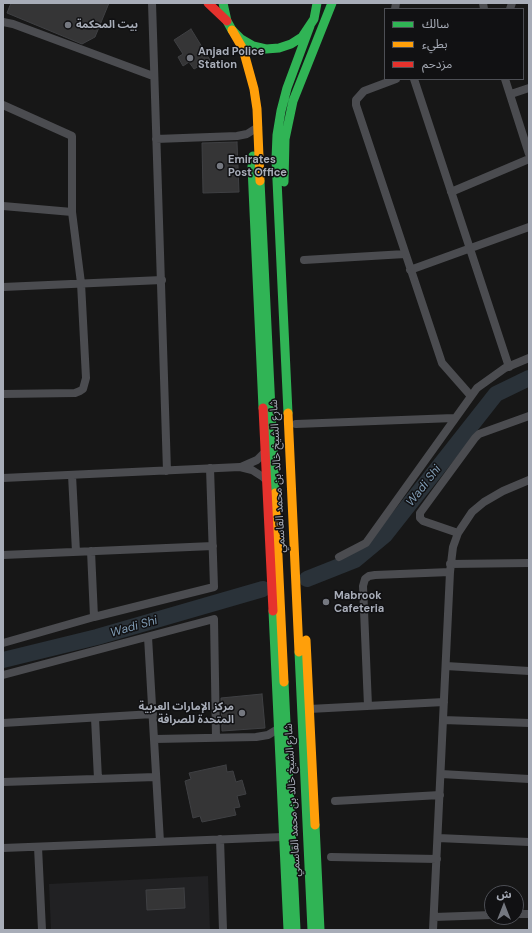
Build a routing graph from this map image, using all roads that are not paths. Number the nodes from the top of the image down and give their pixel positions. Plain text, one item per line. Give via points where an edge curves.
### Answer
1 (152, 3) edge
2 (208, 3) edge
3 (223, 3) edge
4 (317, 3) edge
5 (332, 3) edge
6 (227, 21) junction
7 (3, 22) edge
8 (310, 26) junction
9 (232, 30) junction
10 (153, 76) junction
11 (393, 80) edge
12 (414, 80) edge
13 (505, 80) edge
14 (529, 88) edge
15 (511, 94) junction
16 (3, 105) edge
17 (286, 112) junction
18 (258, 127) junction
19 (156, 139) junction
20 (529, 154) edge
21 (529, 159) edge
22 (451, 192) junction
23 (3, 206) edge
24 (72, 212) junction
25 (282, 216) junction
26 (529, 227) edge
27 (470, 248) junction
28 (405, 254) junction
29 (304, 260) dead end
30 (410, 270) junction
31 (162, 280) junction
32 (81, 283) junction
33 (3, 287) edge
34 (263, 332) junction
35 (529, 358) edge
36 (509, 367) junction
37 (3, 394) edge
38 (471, 396) junction
39 (529, 416) edge
40 (454, 418) junction
41 (296, 424) junction
42 (265, 452) junction
43 (240, 467) junction
44 (210, 468) junction
45 (167, 470) junction
46 (294, 474) junction
47 (72, 475) junction
48 (3, 478) edge
49 (529, 480) edge
50 (267, 481) junction
51 (458, 533) junction
52 (273, 541) junction
53 (213, 546) junction
54 (91, 551) junction
55 (76, 552) junction
56 (3, 555) edge
57 (339, 557) dead end
58 (529, 563) edge
59 (450, 568) junction
60 (94, 618) junction
61 (148, 637) junction
62 (3, 642) edge
63 (446, 666) junction
64 (529, 671) edge
65 (3, 675) edge
66 (444, 702) junction
67 (368, 706) junction
68 (309, 709) junction
69 (153, 714) junction
70 (95, 718) junction
71 (443, 720) junction
72 (3, 723) edge
73 (529, 723) edge
74 (278, 729) junction
75 (216, 738) junction
76 (154, 739) junction
77 (441, 774) junction
78 (156, 777) junction
79 (98, 779) junction
80 (529, 779) edge
81 (3, 782) edge
82 (440, 796) junction
83 (335, 801) dead end
84 (284, 837) junction
85 (438, 838) junction
86 (220, 839) junction
87 (160, 842) junction
88 (529, 842) edge
89 (38, 847) junction
90 (3, 848) edge
91 (288, 857) junction
92 (331, 858) dead end
93 (437, 859) junction
94 (292, 868) junction
95 (313, 880) junction
96 (484, 915) edge
97 (434, 917) junction
98 (42, 930) edge
99 (223, 930) edge
100 (288, 930) edge
101 (296, 930) edge
102 (302, 930) edge
103 (312, 930) edge
104 (320, 930) edge
105 (434, 930) edge

1 - 10 street
2 - 6 main road
3 - 6 main road
4 - 8 main road, شارع الشيخ خالد بن محمد القاسمي
5 - 17 main road via 293,101
6 - 9 main road, شارع الشيخ خالد بن محمد القاسمي
7 - 10 street
8 - 9 main road via 291,44 266,49 241,40
8 - 17 main road, شارع الشيخ خالد بن محمد القاسمي via 287,88
9 - 18 main road, شارع الشيخ خالد بن محمد القاسمي via 250,69
10 - 19 street
11 - 28 street via 364,91 356,100 356,105
12 - 22 street
13 - 15 street
14 - 15 street
15 - 20 street
16 - 24 street via 72,136
17 - 25 main road, شارع الشيخ خالد بن محمد القاسمي via 278,135 276,159
18 - 19 street via 247,134 237,136
18 - 34 main road, شارع الشيخ خالد بن محمد القاسمي
19 - 31 street
21 - 22 street
22 - 27 street
23 - 24 street
24 - 32 street
25 - 41 main road
25 - 46 main road, شارع الشيخ خالد بن محمد القاسمي
26 - 27 street
27 - 30 street
27 - 36 street
28 - 29 street
28 - 30 street
30 - 38 street via 442,363
31 - 32 street
31 - 45 street
32 - 33 street
32 - 37 street via 86,378 83,389 75,392
34 - 42 main road
34 - 52 main road, شارع الشيخ خالد بن محمد القاسمي
35 - 36 street
36 - 38 street via 477,388
38 - 40 street
39 - 51 street via 479,434 420,513 423,521
40 - 41 street
40 - 57 street via 366,543
41 - 46 main road
42 - 43 street via 257,460
42 - 50 main road
43 - 44 street
43 - 50 street via 252,470
44 - 45 street
44 - 53 street
45 - 47 street
46 - 68 main road
46 - 95 main road, شارع الشيخ خالد بن محمد القاسمي via 296,604
47 - 48 street
47 - 55 street
49 - 51 street via 484,502 472,512
50 - 52 main road
51 - 59 street
52 - 74 main road
52 - 91 main road, شارع الشيخ خالد بن محمد القاسمي via 278,560
53 - 54 street
53 - 60 street via 214,587
54 - 55 street
54 - 60 street
55 - 56 street
58 - 59 street
59 - 63 street
59 - 67 street via 375,575 365,579 363,586
60 - 62 street
61 - 65 street
61 - 69 street
61 - 75 street via 214,619
63 - 64 street
63 - 66 street
66 - 67 street
66 - 71 street
67 - 68 street
68 - 95 main road
69 - 70 street
69 - 76 street
70 - 72 street
70 - 79 street
71 - 73 street
71 - 77 street
74 - 75 street via 262,737
74 - 84 main road
75 - 76 street
76 - 78 street
77 - 80 street
77 - 82 street
78 - 79 street
78 - 87 street
79 - 81 street
82 - 83 street
82 - 85 street
84 - 86 street
84 - 91 main road
85 - 88 street
85 - 93 street
86 - 87 street
86 - 99 street
87 - 89 street
89 - 90 street
89 - 98 street
91 - 94 main road, شارع الشيخ خالد بن محمد القاسمي
91 - 100 main road
92 - 93 street
93 - 97 street
94 - 101 main road, شارع الشيخ خالد بن محمد القاسمي
94 - 102 main road via 300,885
95 - 103 main road, شارع الشيخ خالد بن محمد القاسمي
95 - 104 main road
96 - 97 street
97 - 105 street

